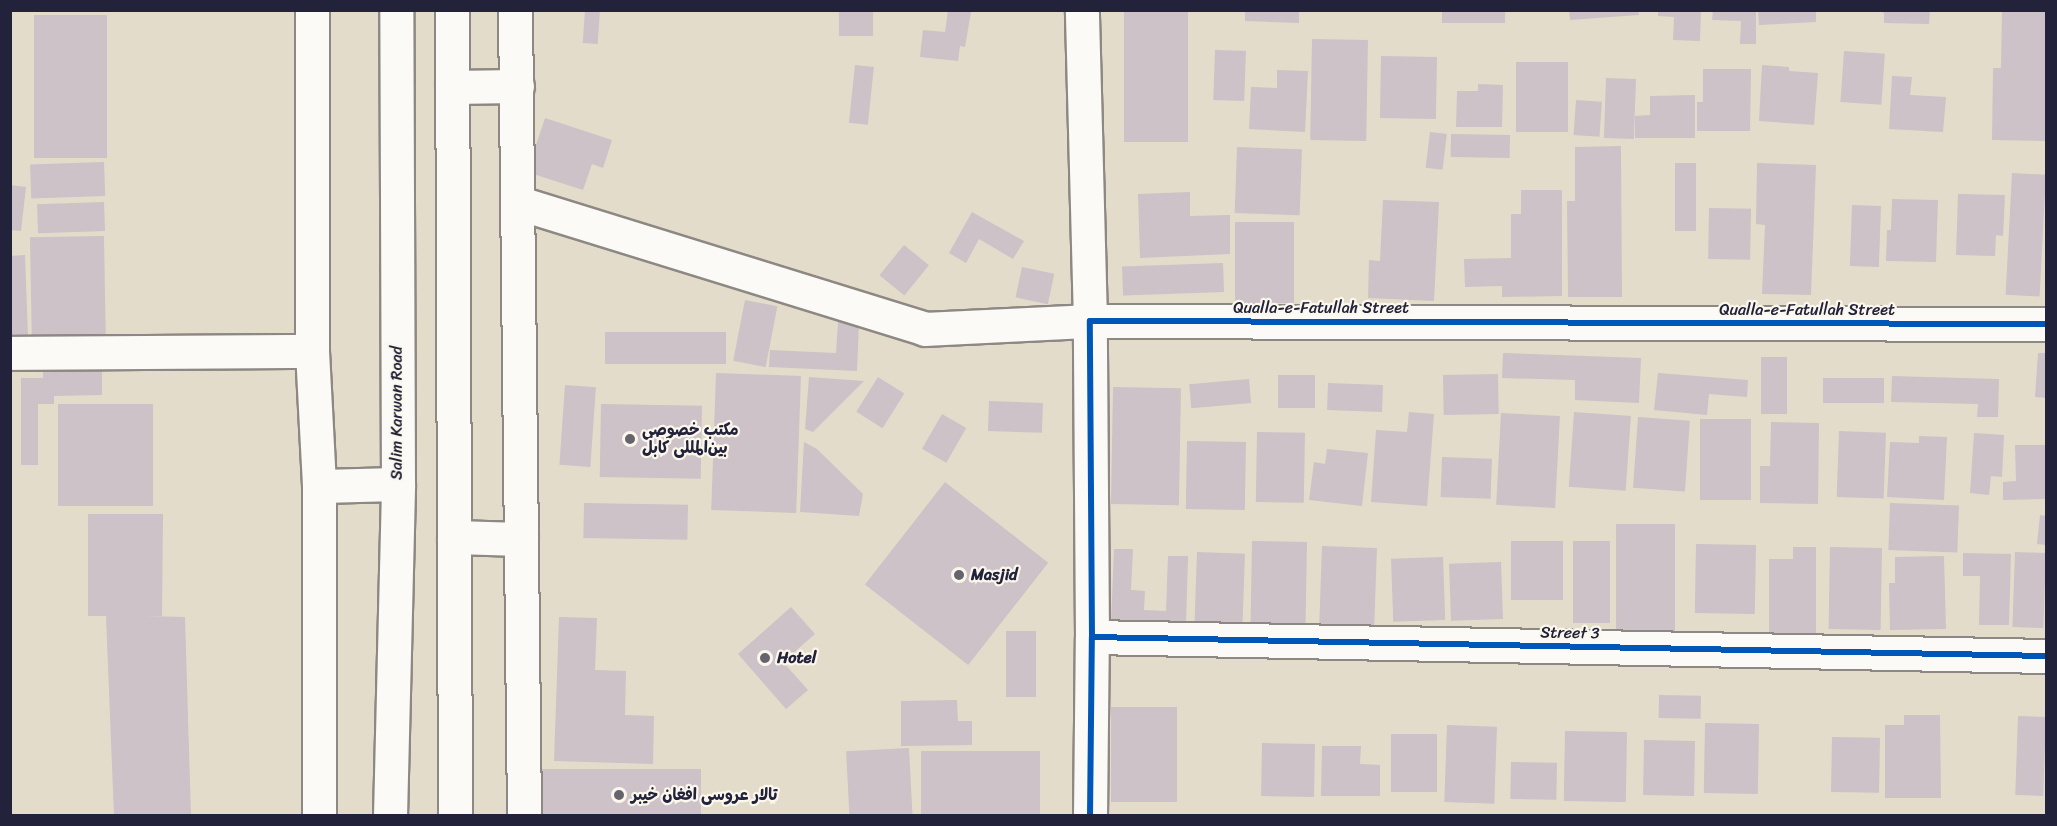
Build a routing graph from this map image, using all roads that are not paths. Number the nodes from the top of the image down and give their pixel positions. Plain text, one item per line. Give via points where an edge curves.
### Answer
1 (312, 10) edge
2 (396, 10) edge
3 (452, 10) edge
4 (515, 10) edge
5 (1082, 10) edge
6 (517, 86) junction
7 (452, 87) junction
8 (519, 203) junction
9 (1090, 321) junction
10 (2046, 324) edge
11 (312, 351) junction
12 (10, 353) edge
13 (398, 484) junction
14 (319, 486) junction
15 (454, 537) junction
16 (521, 539) junction
17 (1092, 638) junction
18 (2046, 656) edge
19 (391, 768) junction
20 (319, 816) edge
21 (366, 816) edge
22 (390, 816) edge
23 (455, 816) edge
24 (524, 816) edge
25 (1090, 816) edge

1 - 11 street
2 - 13 street, Salim Karwan Road
3 - 7 street
4 - 6 street
5 - 9 street
6 - 7 street
6 - 8 street
7 - 15 street
8 - 9 street, Qualla-e-Fatullah Street via 925,329
8 - 16 street
9 - 10 street, Qualla-e-Fatullah Street
9 - 17 street
11 - 12 street
11 - 14 street
13 - 14 street
13 - 19 street, Salim Karwan Road
14 - 20 street
15 - 16 street
15 - 23 street
16 - 24 street
17 - 18 street, Street 3
17 - 25 street
19 - 21 street
19 - 22 street, Salim Karwan Road

